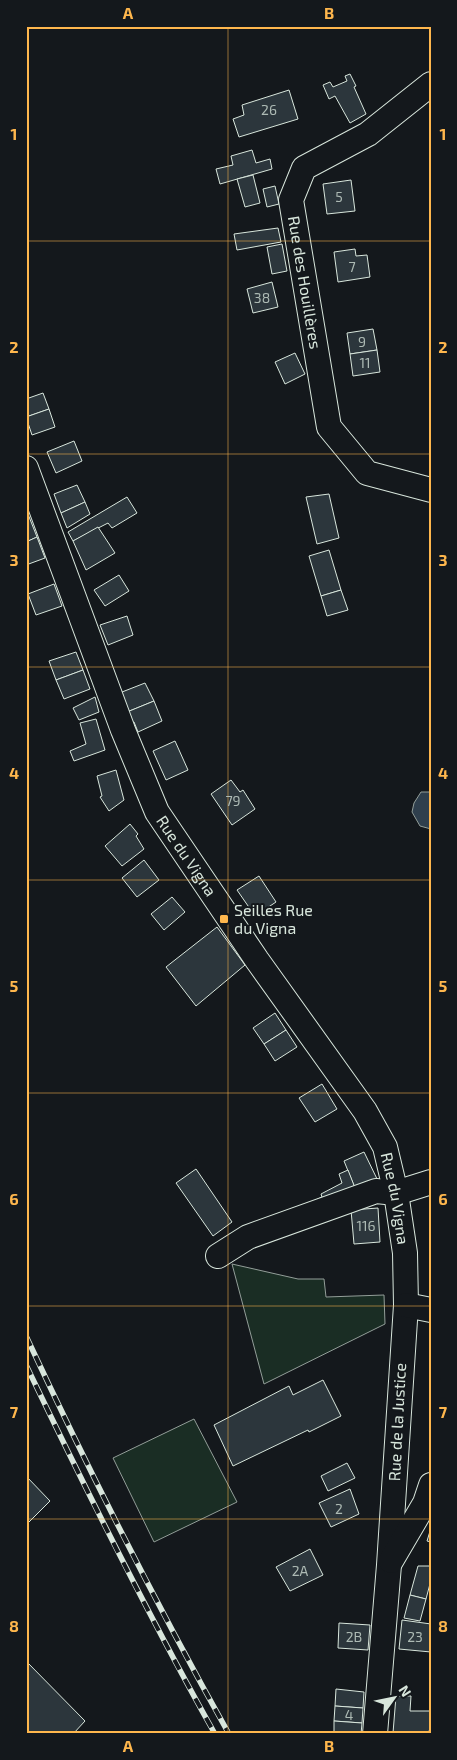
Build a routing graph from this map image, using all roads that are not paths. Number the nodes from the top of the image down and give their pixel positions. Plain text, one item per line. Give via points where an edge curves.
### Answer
1 (431, 84) edge
2 (26, 468) edge
3 (431, 490) edge
4 (431, 1182) edge
5 (396, 1193) junction
6 (218, 1256) dead end
7 (406, 1305) junction
8 (431, 1310) edge
9 (431, 1485) edge
10 (389, 1565) junction
11 (375, 1734) edge

1 - 3 street, Rue des Houillères via 368,134 304,168 291,200 329,427 366,473
2 - 5 street, Rue du Vigna via 123,730 157,812 365,1111 385,1147
4 - 5 street
5 - 6 street via 376,1191 248,1237
5 - 7 street, Rue du Vigna via 405,1253
7 - 8 street
7 - 10 street, Rue de la Justice
9 - 10 street, Rue de la Justice via 425,1503
10 - 11 street, Rue de la Justice

